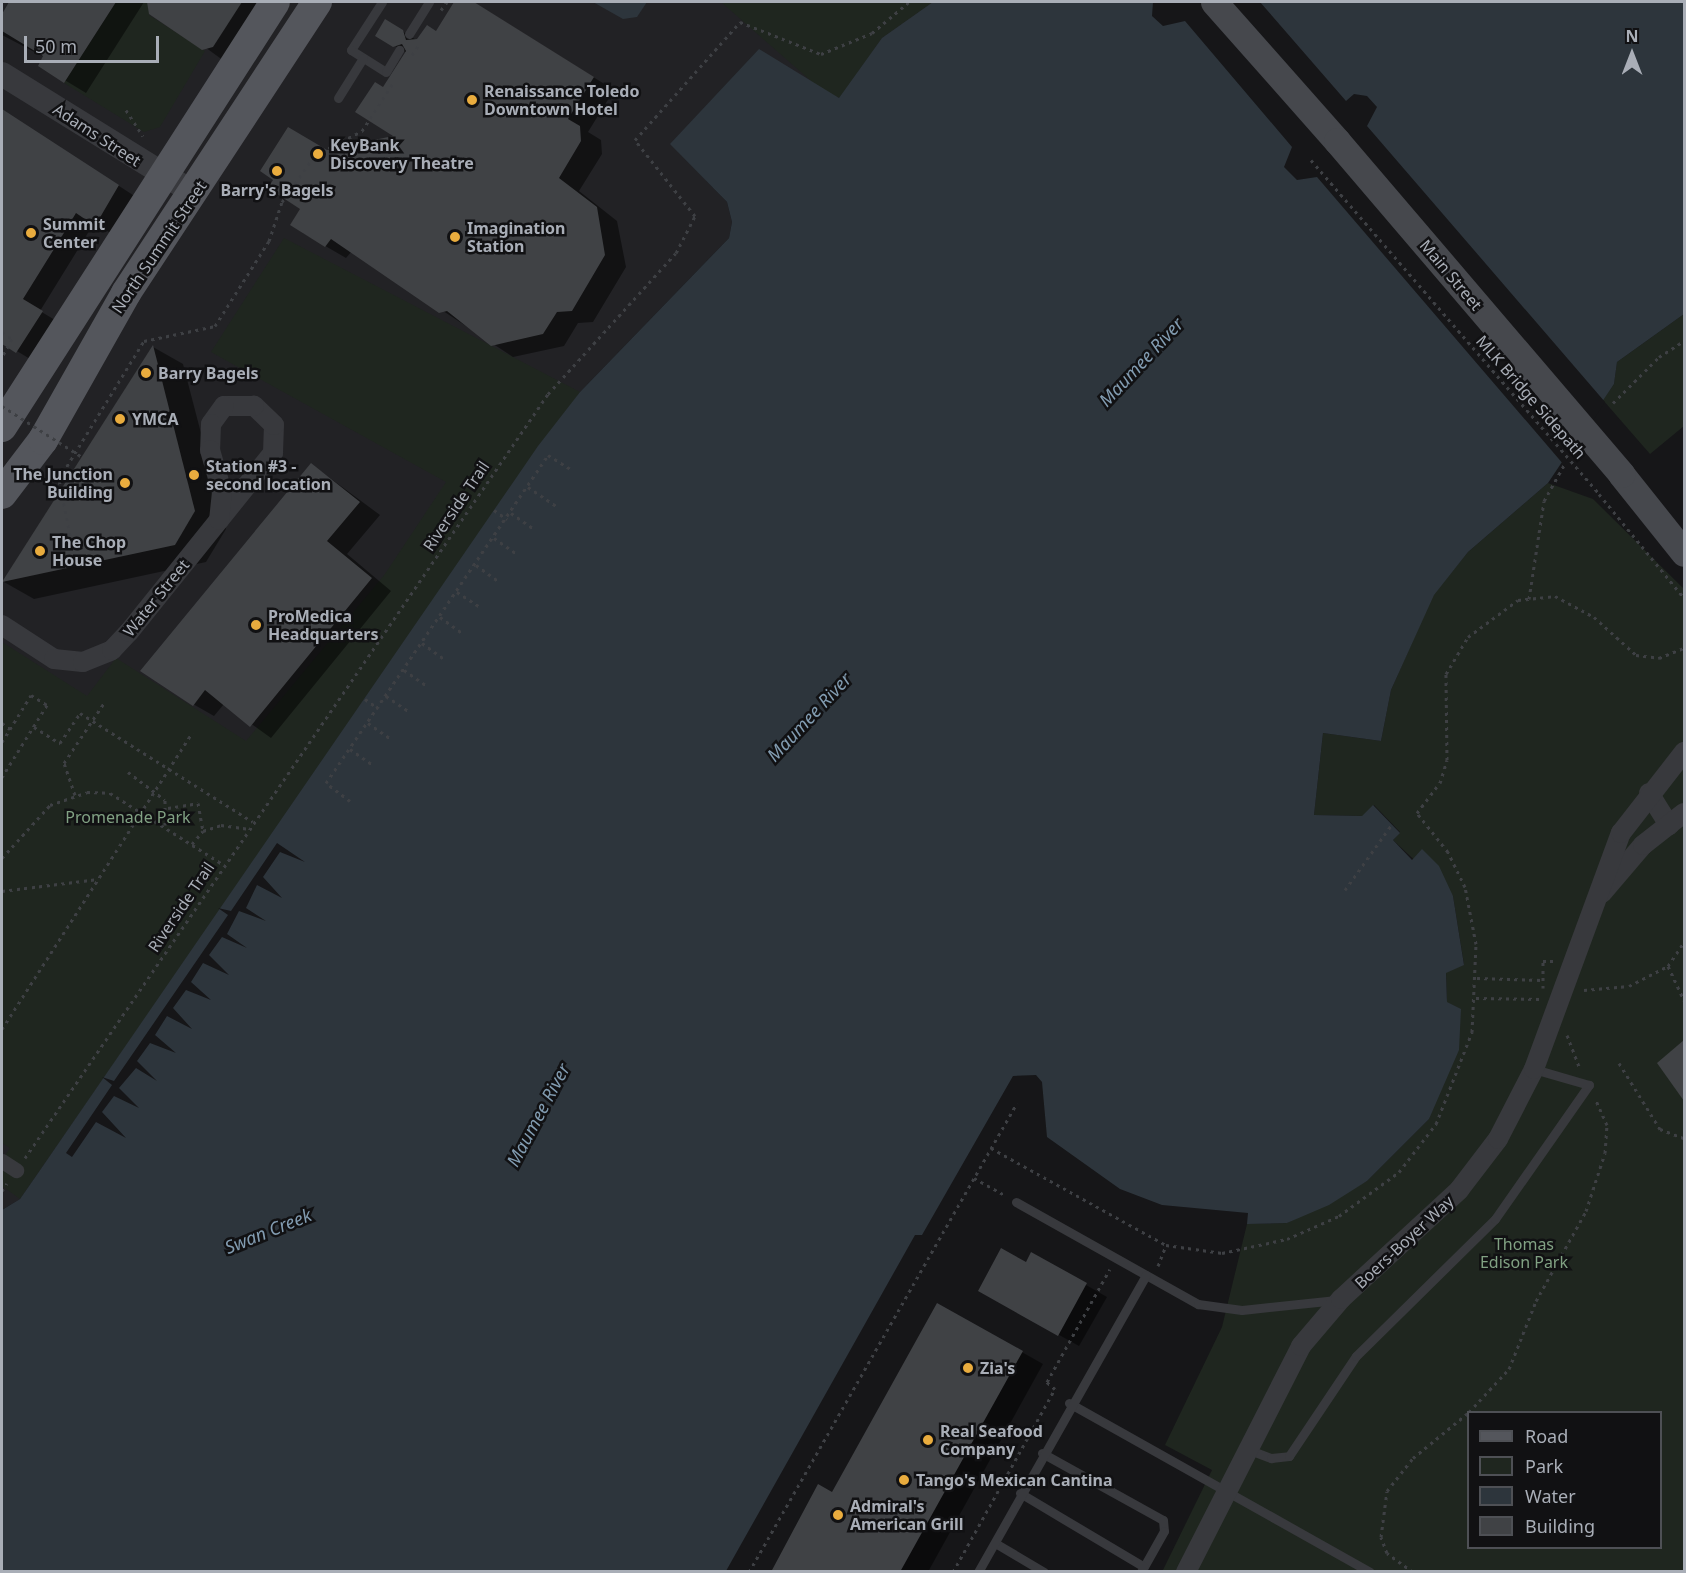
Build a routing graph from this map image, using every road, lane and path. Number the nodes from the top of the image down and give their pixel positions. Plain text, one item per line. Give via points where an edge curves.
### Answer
1 (274, 2) edge
2 (317, 2) edge
3 (382, 2) edge
4 (429, 2) edge
5 (447, 2) edge
6 (909, 2) edge
7 (1214, 2) edge
8 (434, 21) dead end
9 (427, 31) dead end
10 (409, 34) dead end
11 (399, 50) dead end
12 (363, 58) junction
13 (408, 61) dead end
14 (2, 74) edge
15 (394, 81) dead end
16 (338, 98) dead end
17 (126, 110) dead end
18 (144, 137) dead end
19 (1311, 160) dead end
20 (162, 177) junction
21 (194, 193) junction
22 (2, 332) edge
23 (1684, 341) edge
24 (47, 355) junction
25 (2, 357) edge
26 (82, 369) junction
27 (1613, 403) dead end
28 (2, 406) edge
29 (2, 427) edge
30 (82, 457) dead end
31 (1564, 465) dead end
32 (572, 470) dead end
33 (528, 487) junction
34 (2, 494) edge
35 (556, 506) dead end
36 (494, 510) dead end
37 (511, 513) junction
38 (507, 519) junction
39 (219, 520) junction
40 (534, 530) dead end
41 (494, 538) junction
42 (73, 550) dead end
43 (1684, 553) edge
44 (518, 555) dead end
45 (476, 565) junction
46 (499, 582) dead end
47 (457, 591) junction
48 (1684, 598) edge
49 (1529, 599) junction
50 (480, 607) dead end
51 (440, 617) junction
52 (2, 625) edge
53 (463, 634) dead end
54 (422, 643) junction
55 (1684, 648) edge
56 (445, 660) dead end
57 (404, 670) junction
58 (427, 686) dead end
59 (386, 696) junction
60 (365, 699) dead end
61 (104, 703) dead end
62 (378, 708) junction
63 (410, 712) dead end
64 (93, 720) junction
65 (2, 723) edge
66 (368, 723) junction
67 (34, 726) junction
68 (10, 729) junction
69 (192, 734) dead end
70 (391, 739) dead end
71 (2, 742) edge
72 (350, 749) junction
73 (1684, 752) edge
74 (374, 765) dead end
75 (169, 769) junction
76 (128, 772) dead end
77 (2, 777) edge
78 (156, 790) junction
79 (1649, 793) junction
80 (75, 795) junction
81 (350, 801) dead end
82 (168, 808) junction
83 (142, 811) junction
84 (1684, 813) edge
85 (253, 822) junction
86 (1392, 824) dead end
87 (1669, 825) junction
88 (165, 826) junction
89 (248, 829) junction
90 (204, 831) junction
91 (192, 844) junction
92 (2, 858) edge
93 (224, 865) junction
94 (98, 879) junction
95 (1345, 890) dead end
96 (2, 891) edge
97 (1596, 900) junction
98 (1684, 942) edge
99 (1668, 966) junction
100 (1477, 978) junction
101 (1565, 980) junction
102 (1476, 998) junction
103 (1567, 1000) junction
104 (1684, 1000) edge
105 (1567, 1028) dead end
106 (2, 1029) edge
107 (1619, 1062) dead end
108 (1534, 1069) junction
109 (1588, 1085) junction
110 (1017, 1103) dead end
111 (1684, 1138) edge
112 (991, 1148) junction
113 (2, 1161) edge
114 (16, 1170) junction
115 (974, 1178) junction
116 (2, 1191) edge
117 (1016, 1202) joint
118 (1166, 1245) junction
119 (1116, 1258) junction
120 (1149, 1277) junction
121 (1341, 1299) junction
122 (1069, 1403) junction
123 (1471, 1411) edge
124 (1467, 1415) edge
125 (1245, 1449) junction
126 (1042, 1453) junction
127 (1224, 1492) junction
128 (1020, 1493) junction
129 (994, 1544) junction
130 (1143, 1569) edge
131 (749, 1572) edge
132 (953, 1572) edge
133 (978, 1572) edge
134 (1044, 1572) edge
135 (1186, 1572) edge
136 (1370, 1572) edge
137 (1413, 1572) edge

1 - 20 main road, North Summit Street
2 - 21 main road, North Summit Street
3 - 12 lane via 351,50
4 - 10 lane
5 - 8 path
6 - 85 path, Riverside Trail via 872,33 821,54 740,22 635,140 695,216 676,253 548,394
7 - 43 main road, Main Street, bridge via 1621,474
9 - 13 path
11 - 12 lane via 386,72
12 - 16 lane
14 - 20 street, Adams Street
15 - 42 path via 362,131 315,155 282,202 269,241 215,326 144,341 59,479
17 - 18 path
19 - 48 path, MLK Bridge Sidepath, bridge
20 - 21 street, Adams Street
20 - 24 main road, North Summit Street
21 - 26 main road, North Summit Street
22 - 25 path via 12,339
23 - 27 path via 1659,357
24 - 26 main road via 71,351
24 - 29 main road, North Summit Street
26 - 34 main road, North Summit Street via 43,440
28 - 30 path, bridge
31 - 49 path via 1544,501
32 - 33 path via 548,455
33 - 35 path
33 - 37 path
36 - 38 path
37 - 38 path
37 - 40 path
38 - 41 path
39 - 39 street, Water Street via 273,453 274,425 254,406 224,406 211,424 210,450 222,492
39 - 52 street, Water Street via 122,641 102,657 82,662 54,659
41 - 44 path
41 - 45 path
45 - 46 path
45 - 47 path
47 - 50 path
47 - 51 path
49 - 55 path via 1555,596 1576,604 1636,655 1659,658
49 - 100 path via 1495,613 1468,637 1446,674 1447,760 1440,783 1417,813 1448,852 1465,887
51 - 53 path
51 - 54 path
54 - 56 path
54 - 57 path
57 - 58 path
57 - 59 path
59 - 62 path
59 - 63 path
60 - 62 path
61 - 64 path
62 - 66 path
64 - 67 path via 80,713 60,743
64 - 75 path
64 - 80 path via 64,763
65 - 68 path
66 - 70 path
66 - 72 path
67 - 68 path via 47,705 31,695
67 - 77 path
68 - 71 path
69 - 75 path
72 - 74 path
72 - 81 path via 326,783
73 - 79 street, Boers-Boyer Way
75 - 78 path
75 - 85 path
76 - 78 path
78 - 82 path
78 - 83 path
79 - 87 street
79 - 97 street, Boers-Boyer Way via 1621,833
80 - 83 path via 110,793
80 - 92 path via 34,818
82 - 88 path
82 - 90 path via 198,803
83 - 88 path
83 - 94 path
84 - 87 street, Boers-Boyer Way
85 - 89 path, Riverside Trail
86 - 95 path
87 - 97 street, Boers-Boyer Way via 1643,845
88 - 91 path
89 - 90 path via 221,825
89 - 93 path, Riverside Trail
90 - 91 path
91 - 93 path
93 - 114 path, Riverside Trail
94 - 96 path
94 - 106 path
97 - 101 street, Boers-Boyer Way
98 - 99 path
99 - 103 path via 1629,986 1580,990
99 - 104 path
100 - 101 path
100 - 102 path
101 - 103 street, Boers-Boyer Way
102 - 103 path
102 - 118 path via 1464,1064 1436,1124 1399,1172 1339,1216 1287,1239 1222,1253
103 - 108 street, Boers-Boyer Way
105 - 109 path via 1568,1044
107 - 111 path via 1660,1129
108 - 109 lane
108 - 121 street, Boers-Boyer Way via 1480,1166 1439,1211
109 - 123 path via 1607,1125 1605,1153 1587,1211 1536,1301 1509,1369
109 - 125 lane via 1495,1219 1356,1356 1290,1456 1271,1458
110 - 112 path
112 - 115 path
112 - 118 path
113 - 114 street
114 - 116 path, Riverside Trail
115 - 117 path
115 - 131 path
117 - 119 lane
118 - 120 path
119 - 120 lane
119 - 132 path via 1047,1382 1055,1389
120 - 121 lane via 1197,1304 1242,1310
120 - 122 lane
121 - 125 street, Boers-Boyer Way via 1300,1346
122 - 126 lane
122 - 127 lane
124 - 137 path via 1413,1458 1387,1491 1381,1537 1387,1553
125 - 127 street, Boers-Boyer Way
126 - 128 lane
126 - 130 lane via 1163,1520 1164,1531
127 - 135 street, Boers-Boyer Way
127 - 136 lane
128 - 129 lane
128 - 130 lane
129 - 133 lane
129 - 134 lane

